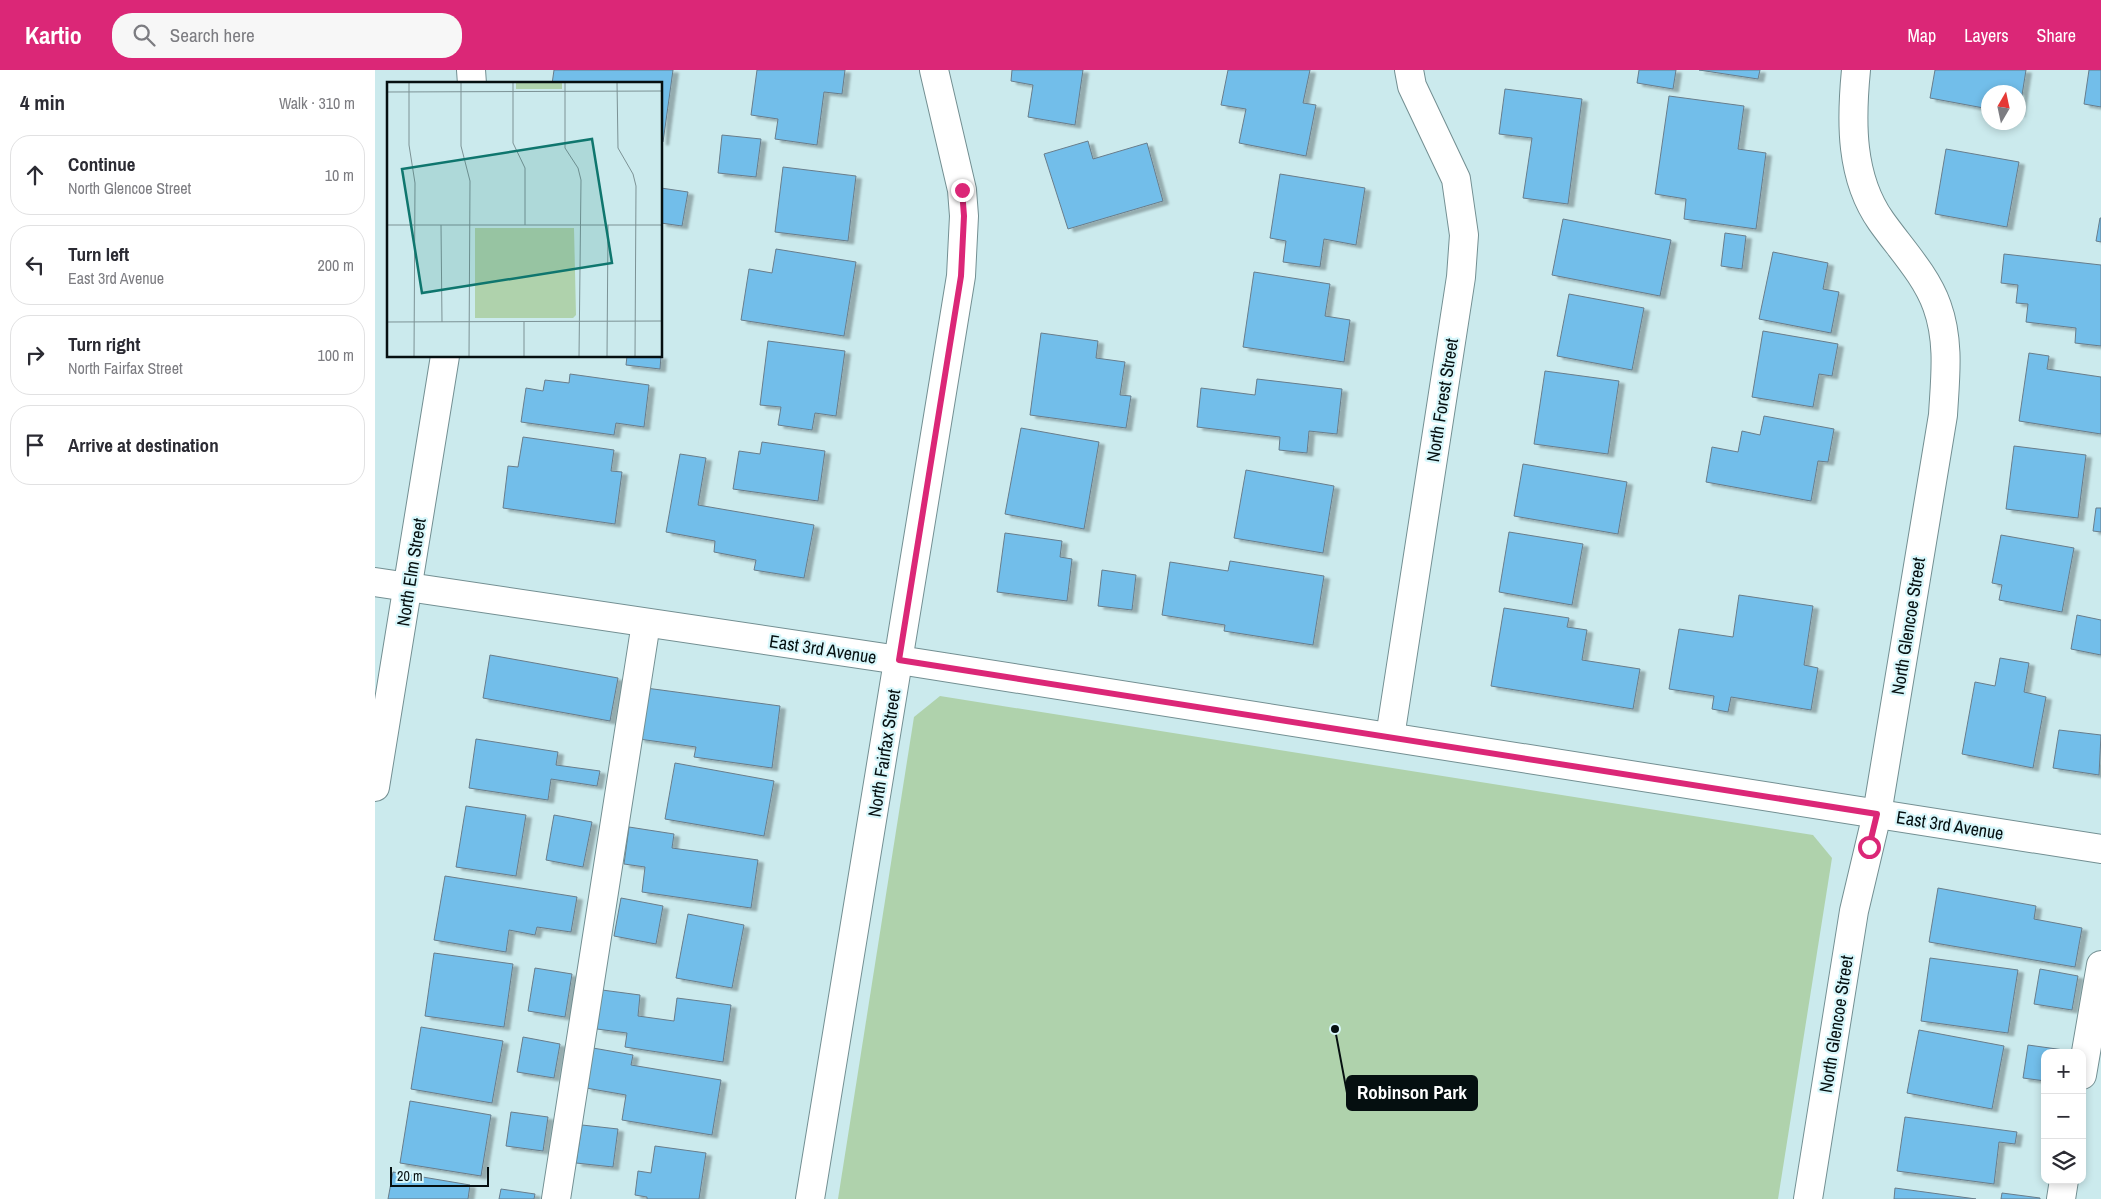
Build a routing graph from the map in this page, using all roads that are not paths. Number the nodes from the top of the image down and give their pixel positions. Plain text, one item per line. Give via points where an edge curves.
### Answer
1 (934, 70) edge
2 (1409, 70) edge
3 (1856, 70) edge
4 (445, 358) edge
5 (375, 582) edge
6 (408, 587) junction
7 (646, 622) junction
8 (899, 660) junction
9 (1390, 737) junction
10 (375, 787) edge
11 (1877, 814) junction
12 (2101, 849) edge
13 (2101, 965) edge
14 (2086, 1052) edge
15 (2063, 1184) edge
16 (556, 1199) edge
17 (810, 1199) edge
18 (1808, 1199) edge
19 (2061, 1199) edge

1 - 8 street, North Fairfax Street via 962,190 961,276
2 - 9 street, North Forest Street via 1412,86 1456,179 1463,235 1461,276
3 - 11 street, North Glencoe Street via 1853,140 1867,194 1879,218 1927,284 1937,307 1947,357 1943,415
4 - 6 street, North Elm Street
5 - 6 street, East 3rd Avenue
6 - 7 street, East 3rd Avenue
6 - 10 street, North Elm Street
7 - 8 street, East 3rd Avenue
7 - 16 street
8 - 9 street, East 3rd Avenue
8 - 17 street, North Fairfax Street
9 - 11 street, East 3rd Avenue
11 - 12 street, East 3rd Avenue
11 - 18 street, North Glencoe Street via 1854,911
13 - 14 street
15 - 19 street

